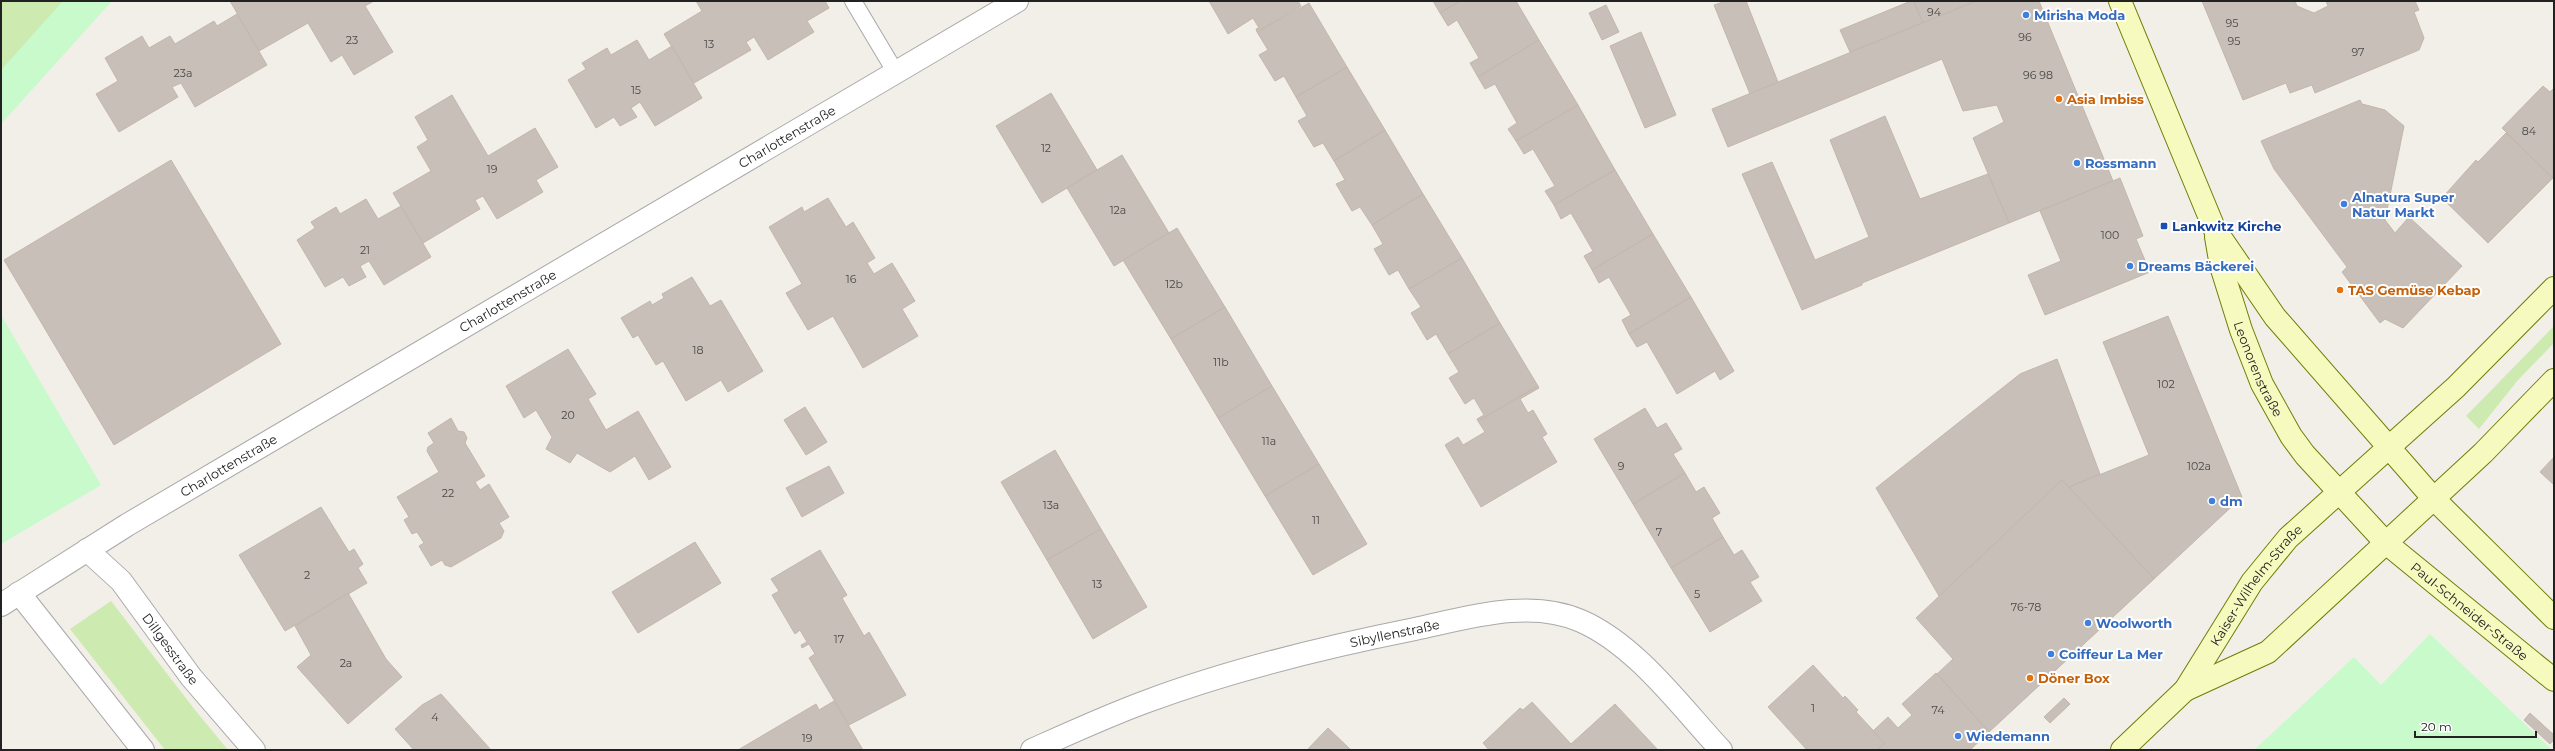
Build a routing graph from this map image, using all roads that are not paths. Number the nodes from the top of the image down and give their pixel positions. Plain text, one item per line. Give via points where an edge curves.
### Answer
1 (853, 1) edge
2 (1017, 1) edge
3 (2120, 1) edge
4 (896, 73) junction
5 (2214, 228) junction
6 (2554, 288) edge
7 (2554, 380) edge
8 (2389, 447) junction
9 (2339, 492) junction
10 (2434, 499) junction
11 (2386, 543) junction
12 (87, 550) junction
13 (19, 593) junction
14 (1, 605) edge
15 (2554, 618) edge
16 (2554, 680) edge
17 (2185, 690) junction
18 (143, 750) edge
19 (254, 750) edge
20 (1032, 750) edge
21 (1721, 750) edge
22 (2122, 750) edge

1 - 4 lane
2 - 4 street, Charlottenstraße
3 - 5 main road, Leonorenstraße
4 - 12 street, Charlottenstraße
5 - 8 main road, Leonorenstraße via 2275,317
5 - 9 main road, Leonorenstraße via 2241,330 2262,384 2304,455
6 - 8 main road, Kaiser-Wilhelm-Straße via 2456,387
7 - 10 main road, Kaiser-Wilhelm-Straße via 2483,454
8 - 9 main road, Kaiser-Wilhelm-Straße
8 - 10 main road
9 - 11 main road
9 - 17 main road, Kaiser-Wilhelm-Straße via 2288,538 2252,582
10 - 11 main road, Kaiser-Wilhelm-Straße
10 - 15 main road
11 - 16 main road, Paul-Schneider-Straße
11 - 17 main road, Kaiser-Wilhelm-Straße via 2268,652
12 - 13 street, Charlottenstraße
12 - 19 street, Dillgesstraße via 121,581 190,677
13 - 14 street, Charlottenstraße
13 - 18 street
17 - 22 main road, Kaiser-Wilhelm-Straße
20 - 21 street, Sibyllenstraße via 1146,702 1212,680 1326,648 1495,612 1546,611 1580,620 1607,634 1630,651

